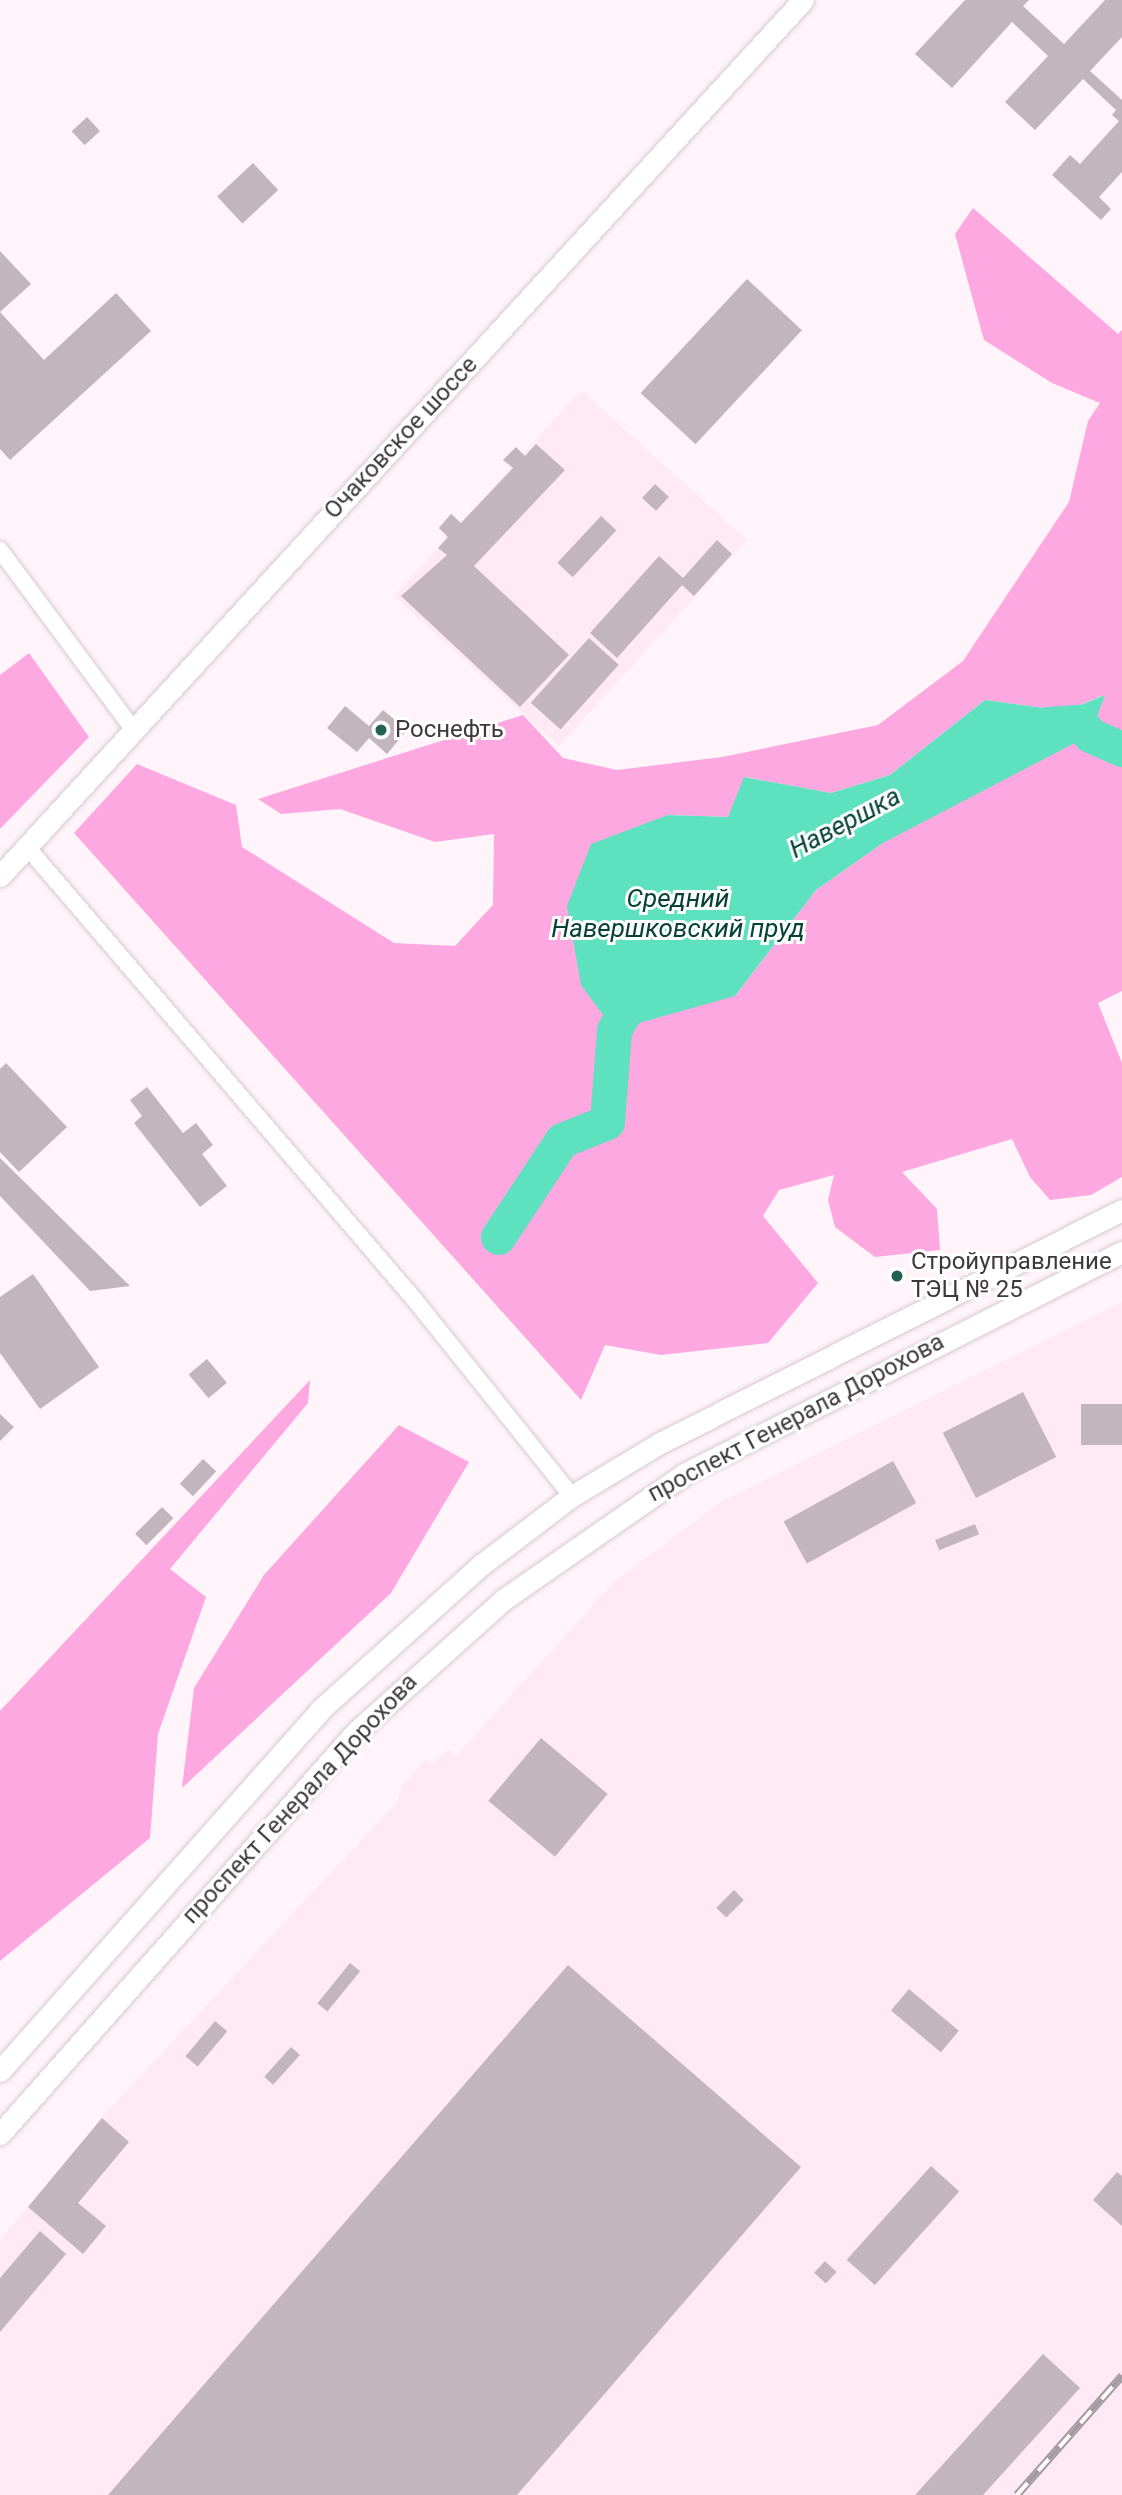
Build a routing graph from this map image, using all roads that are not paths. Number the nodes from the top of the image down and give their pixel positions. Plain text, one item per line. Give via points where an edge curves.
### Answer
1 (803, 0) edge
2 (0, 550) edge
3 (133, 729) junction
4 (27, 847) junction
5 (0, 876) edge
6 (1122, 1210) edge
7 (1122, 1252) edge
8 (572, 1496) junction
9 (0, 2071) edge
10 (0, 2134) edge

1 - 3 main road, Очаковское шоссе
2 - 3 street
3 - 4 main road, Очаковское шоссе
4 - 5 main road, Очаковское шоссе
4 - 8 street via 406,1289
6 - 8 main road, проспект Генерала Дорохова via 750,1393
7 - 10 main road, проспект Генерала Дорохова via 684,1474 503,1600 356,1732
8 - 9 main road, проспект Генерала Дорохова via 409,1625 320,1710

